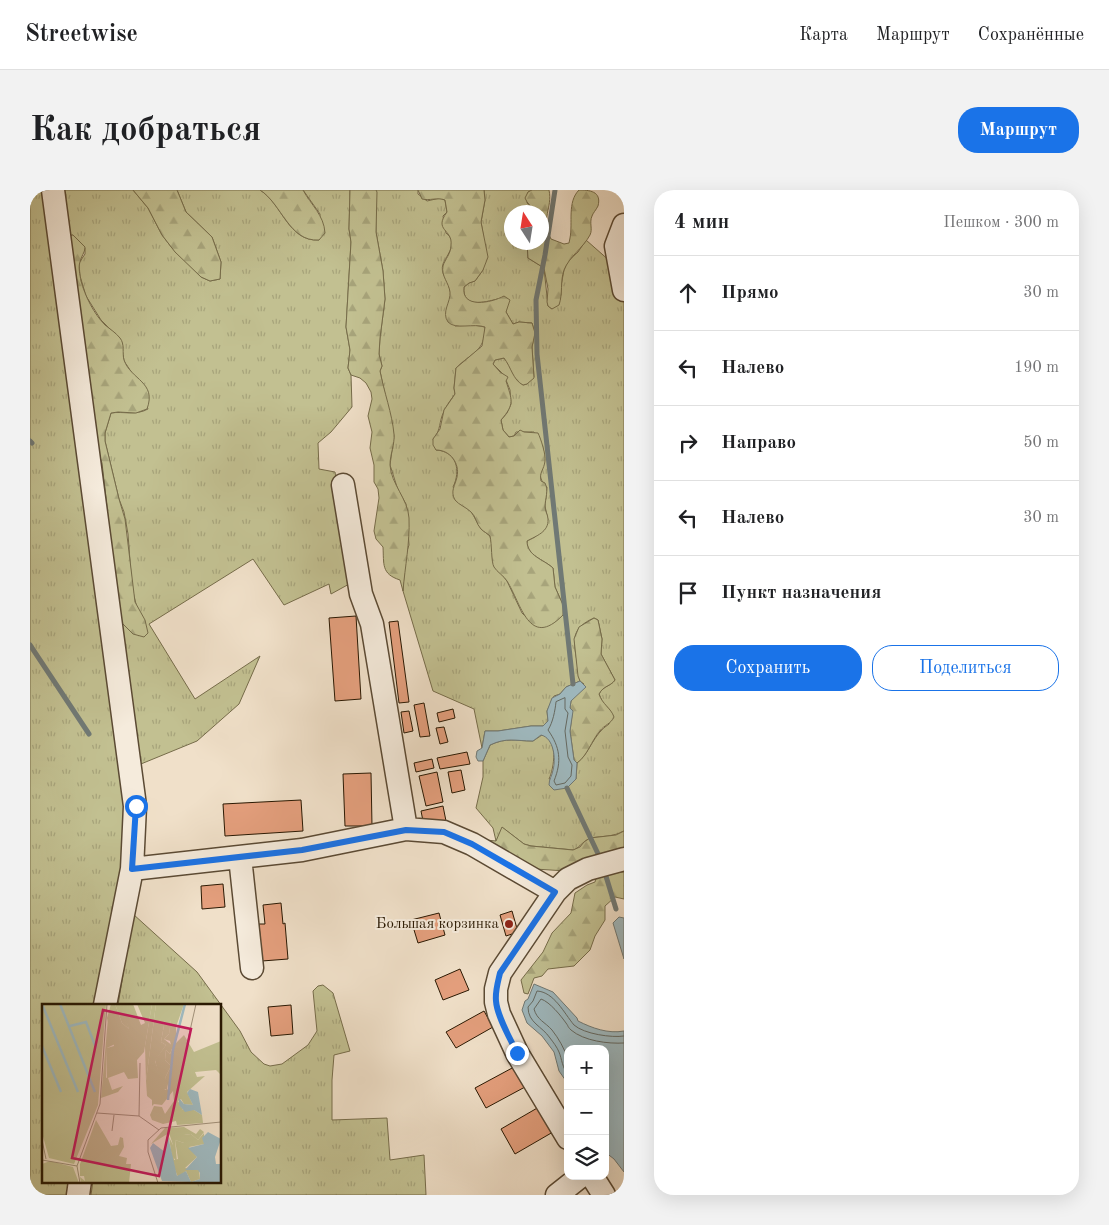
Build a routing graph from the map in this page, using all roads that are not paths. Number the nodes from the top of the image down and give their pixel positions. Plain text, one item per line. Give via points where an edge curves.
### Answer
1 (53, 190) edge
2 (624, 225) edge
3 (624, 290) edge
4 (343, 485) dead end
5 (406, 830) junction
6 (240, 857) junction
7 (624, 859) edge
8 (132, 869) junction
9 (555, 892) junction
10 (252, 968) dead end
11 (105, 1004) edge
12 (566, 1135) edge
13 (576, 1180) edge
14 (595, 1180) edge
15 (80, 1182) edge
16 (78, 1195) edge
17 (557, 1195) edge
18 (604, 1195) edge

1 - 8 street via 136,806
2 - 3 street via 616,246
4 - 5 street via 361,594 372,624
5 - 6 street via 302,850
5 - 9 street via 444,832 472,844
6 - 8 street
6 - 10 street
7 - 9 street via 588,869 568,879
8 - 11 street
9 - 12 street via 500,973 496,1002 517,1053
13 - 17 street
14 - 18 street
15 - 16 street

